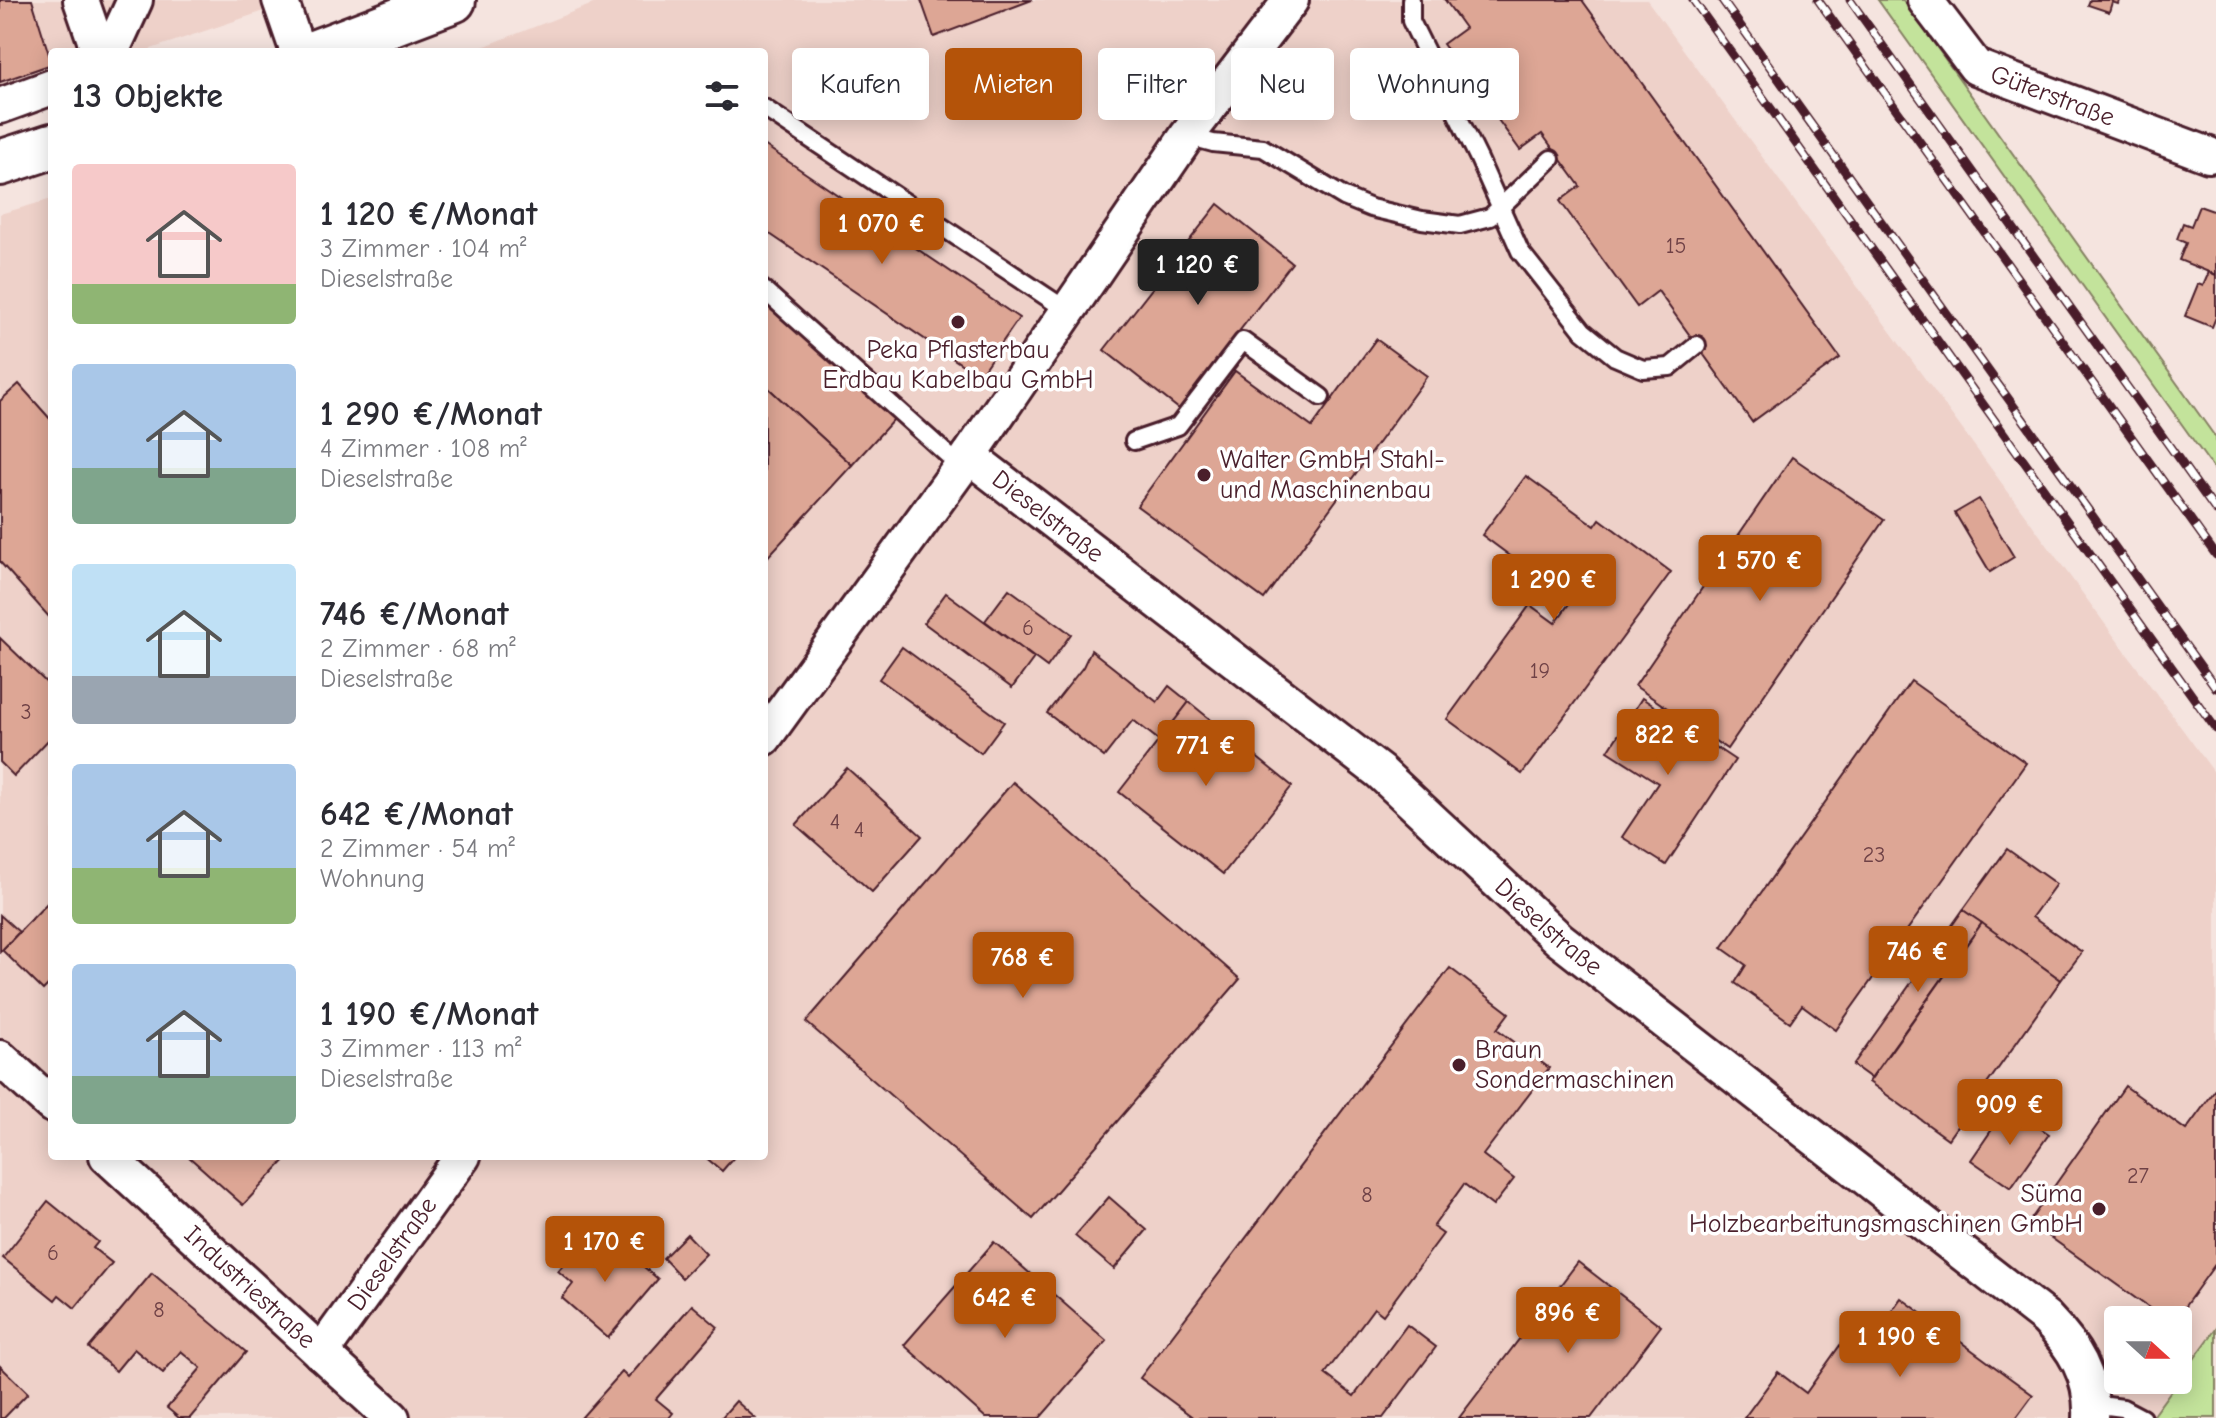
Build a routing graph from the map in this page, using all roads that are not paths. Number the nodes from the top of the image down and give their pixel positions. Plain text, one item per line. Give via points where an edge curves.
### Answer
1 (81, 0) edge
2 (135, 0) edge
3 (280, 0) edge
4 (453, 0) edge
5 (1291, 0) edge
6 (1411, 0) edge
7 (1925, 0) edge
8 (98, 48) edge
9 (113, 48) edge
10 (297, 48) edge
11 (327, 48) edge
12 (48, 88) edge
13 (0, 106) edge
14 (768, 111) edge
15 (1187, 136) junction
16 (48, 147) edge
17 (2214, 150) edge
18 (1551, 159) dead end
19 (0, 163) edge
20 (1501, 206) junction
21 (768, 293) edge
22 (1068, 311) junction
23 (1697, 345) dead end
24 (1321, 397) dead end
25 (1134, 441) dead end
26 (965, 461) junction
27 (768, 732) edge
28 (0, 1058) edge
29 (48, 1101) edge
30 (111, 1160) edge
31 (460, 1160) edge
32 (321, 1353) junction
33 (2091, 1411) edge
34 (392, 1418) edge
35 (2142, 1418) edge

1 - 8 street
2 - 9 street
3 - 10 street
4 - 11 main road
5 - 15 street, Dieselstraße
6 - 20 lane via 1411,21
7 - 17 street, Güterstraße via 1976,67
12 - 13 street
14 - 22 lane
15 - 20 lane via 1263,148 1344,197 1422,220 1460,225 1490,217
15 - 22 street, Dieselstraße
16 - 19 main road
18 - 20 lane
20 - 23 lane via 1527,261 1583,331 1615,357 1643,369 1670,367
21 - 26 lane
22 - 26 street, Dieselstraße
24 - 25 lane via 1243,341 1178,426
26 - 27 street, Dieselstraße
26 - 33 street, Dieselstraße via 1380,772 1559,939 2046,1318 2076,1352 2087,1377
28 - 29 street
30 - 32 street, Industriestraße
31 - 32 street, Dieselstraße
32 - 34 street, Industriestraße
33 - 35 lane via 2123,1408

